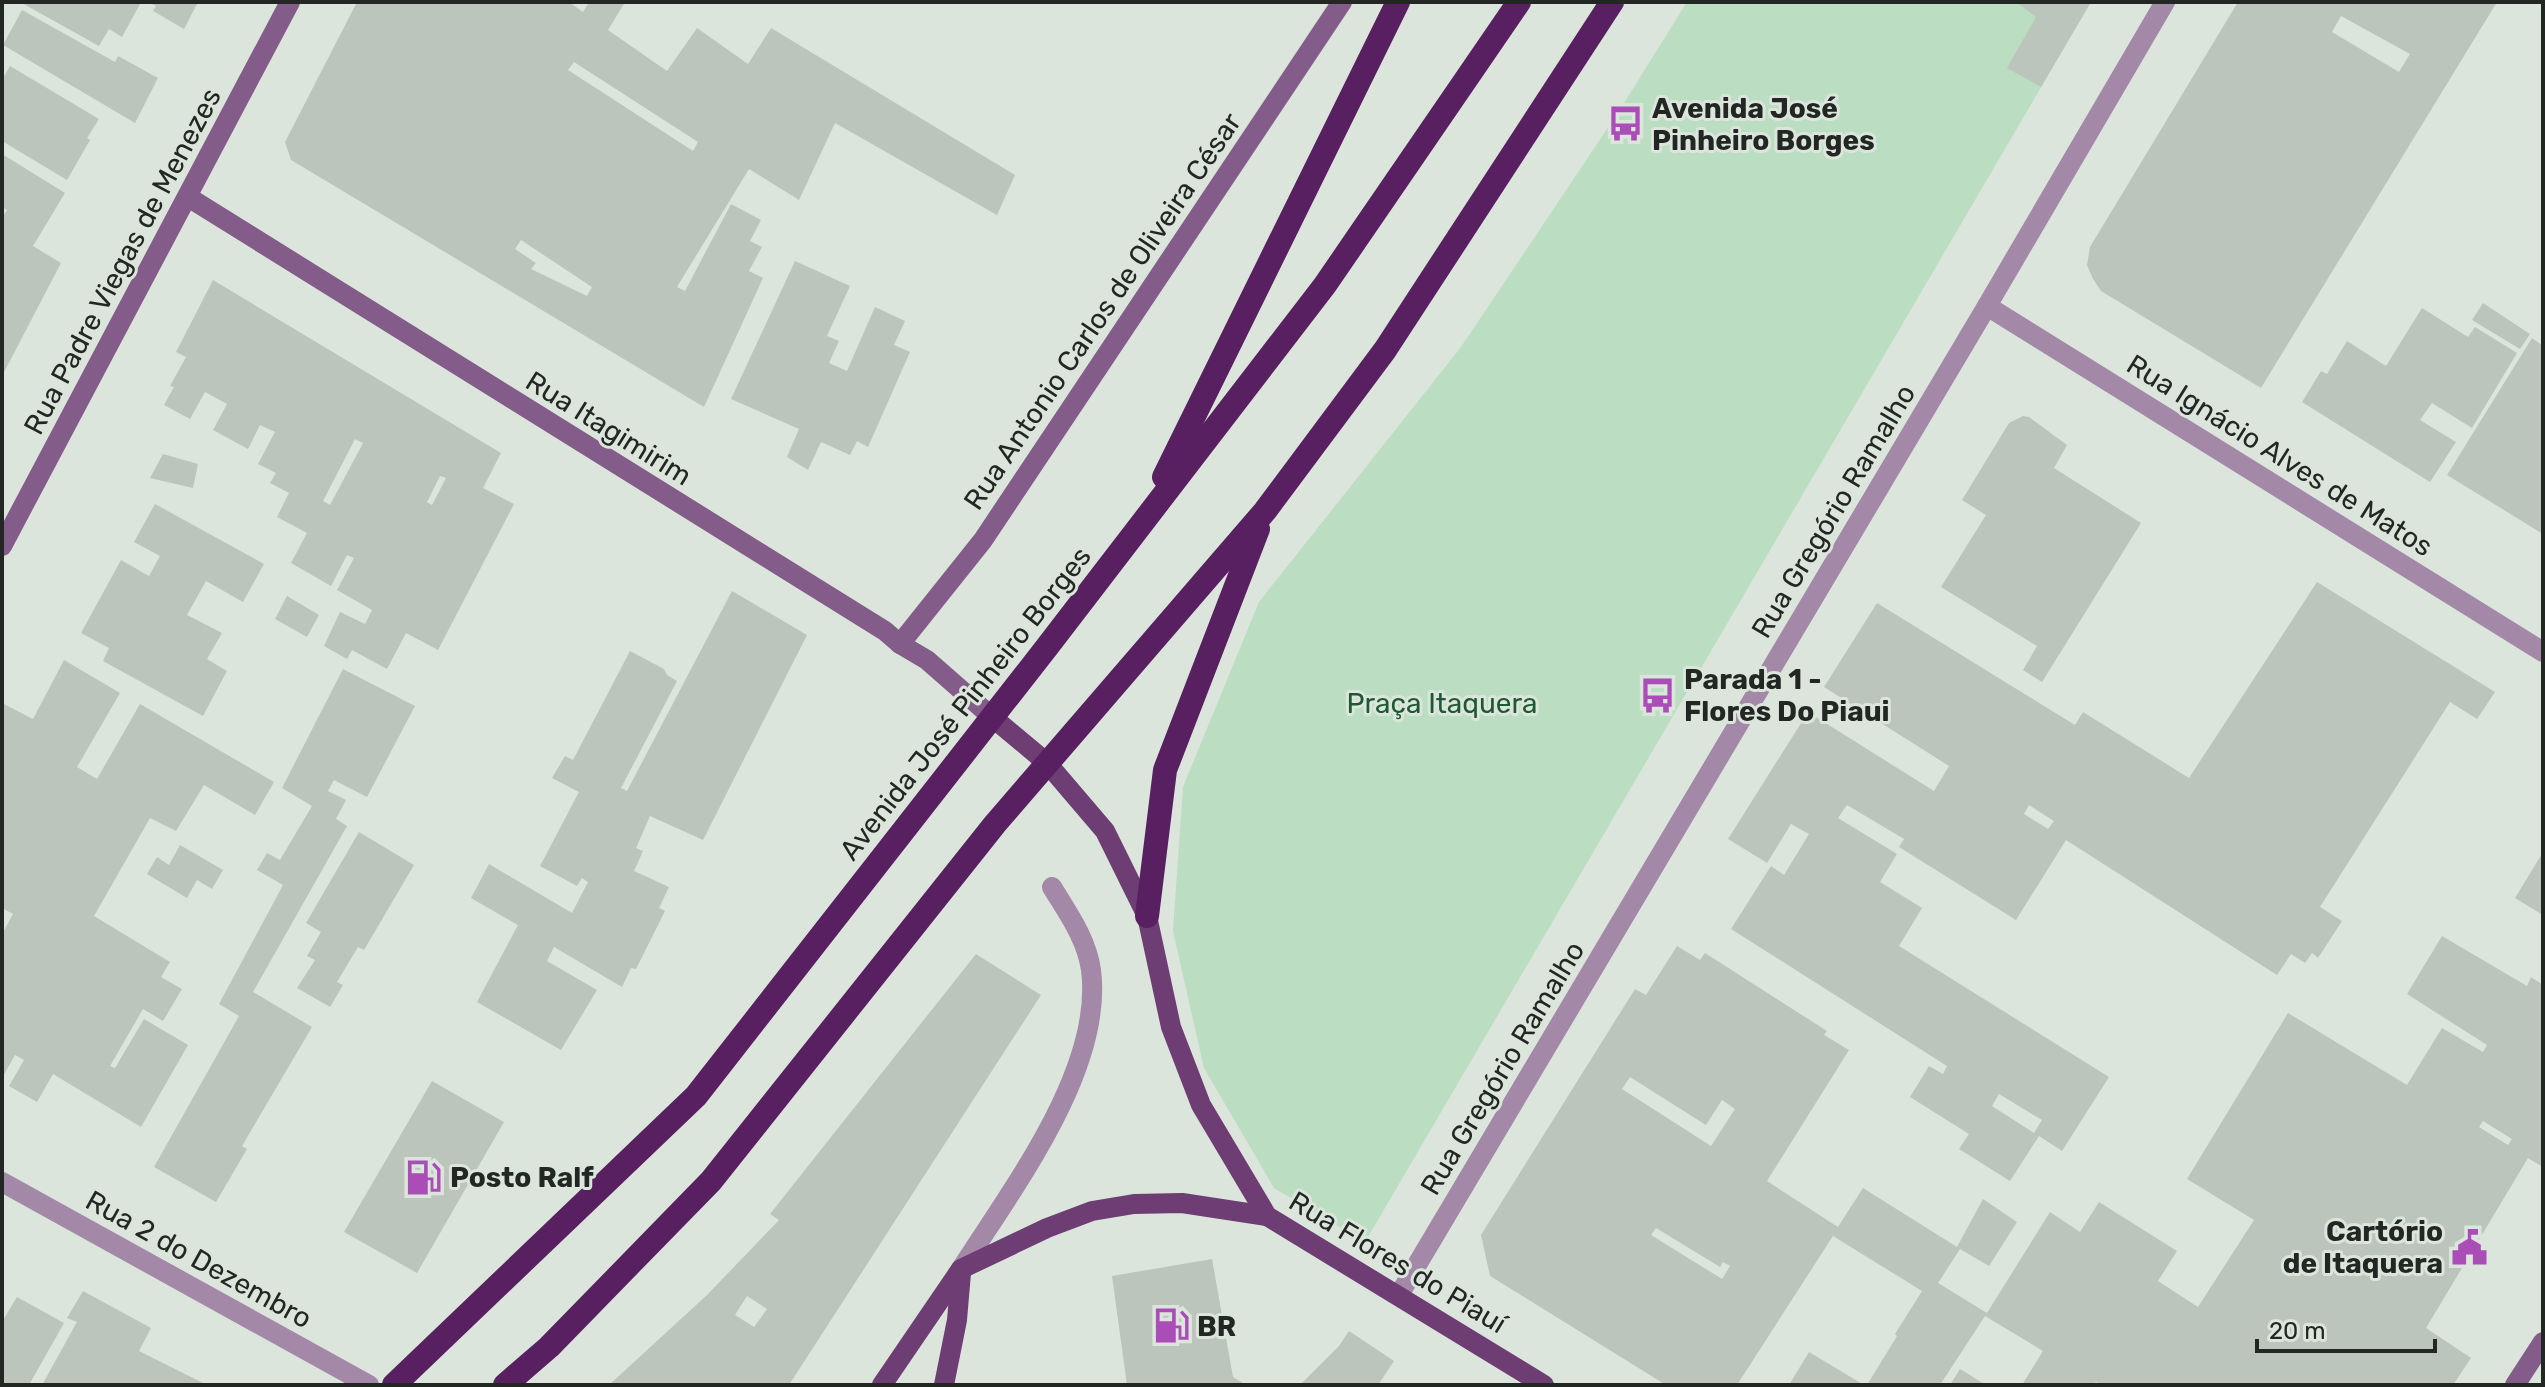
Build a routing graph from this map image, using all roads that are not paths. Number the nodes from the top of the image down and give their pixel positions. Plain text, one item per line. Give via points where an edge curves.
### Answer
1 (290, 2) edge
2 (1342, 2) edge
3 (1398, 2) edge
4 (1519, 2) edge
5 (1612, 2) edge
6 (2165, 2) edge
7 (188, 197) junction
8 (1987, 306) junction
9 (1265, 511) junction
10 (1134, 536) junction
11 (2, 546) edge
12 (900, 644) junction
13 (2543, 652) edge
14 (992, 717) junction
15 (1047, 763) junction
16 (1052, 887) dead end
17 (1147, 916) junction
18 (2, 1182) edge
19 (1267, 1216) junction
20 (961, 1269) junction
21 (1399, 1295) junction
22 (2543, 1342) edge
23 (369, 1385) edge
24 (394, 1385) edge
25 (505, 1385) edge
26 (882, 1385) edge
27 (944, 1385) edge
28 (1544, 1385) edge
29 (2515, 1385) edge

1 - 7 street, Rua Padre Viegas de Menezes
2 - 12 street, Rua Antonio Carlos de Oliveira César via 983,540
3 - 10 highway
4 - 10 highway, Avenida José Pinheiro Borges via 1325,285
5 - 9 highway via 1385,350
6 - 8 street, Rua Gregório Ramalho
7 - 11 street, Rua Padre Viegas de Menezes
7 - 12 street, Rua Itagimirim
8 - 13 street, Rua Ignácio Alves de Matos
8 - 21 street, Rua Gregório Ramalho
9 - 15 highway
9 - 17 highway via 1165,770
10 - 14 highway, Avenida José Pinheiro Borges
12 - 14 street, Rua Itagimirim via 927,660
14 - 15 main road, Rua Flores do Piauí
14 - 24 highway, Avenida José Pinheiro Borges via 696,1096
15 - 17 main road, Rua Flores do Piauí via 1105,831
15 - 25 highway via 711,1181
16 - 20 street via 1081,936 1091,969 1090,1013 1079,1064 1038,1147
17 - 19 main road, Rua Flores do Piauí via 1171,1027 1201,1105
18 - 23 street, Rua 2 do Dezembro
19 - 20 main road via 1182,1203 1092,1211
19 - 21 main road, Rua Flores do Piauí
20 - 26 main road
20 - 27 main road
21 - 28 main road, Rua Flores do Piauí
22 - 29 street

